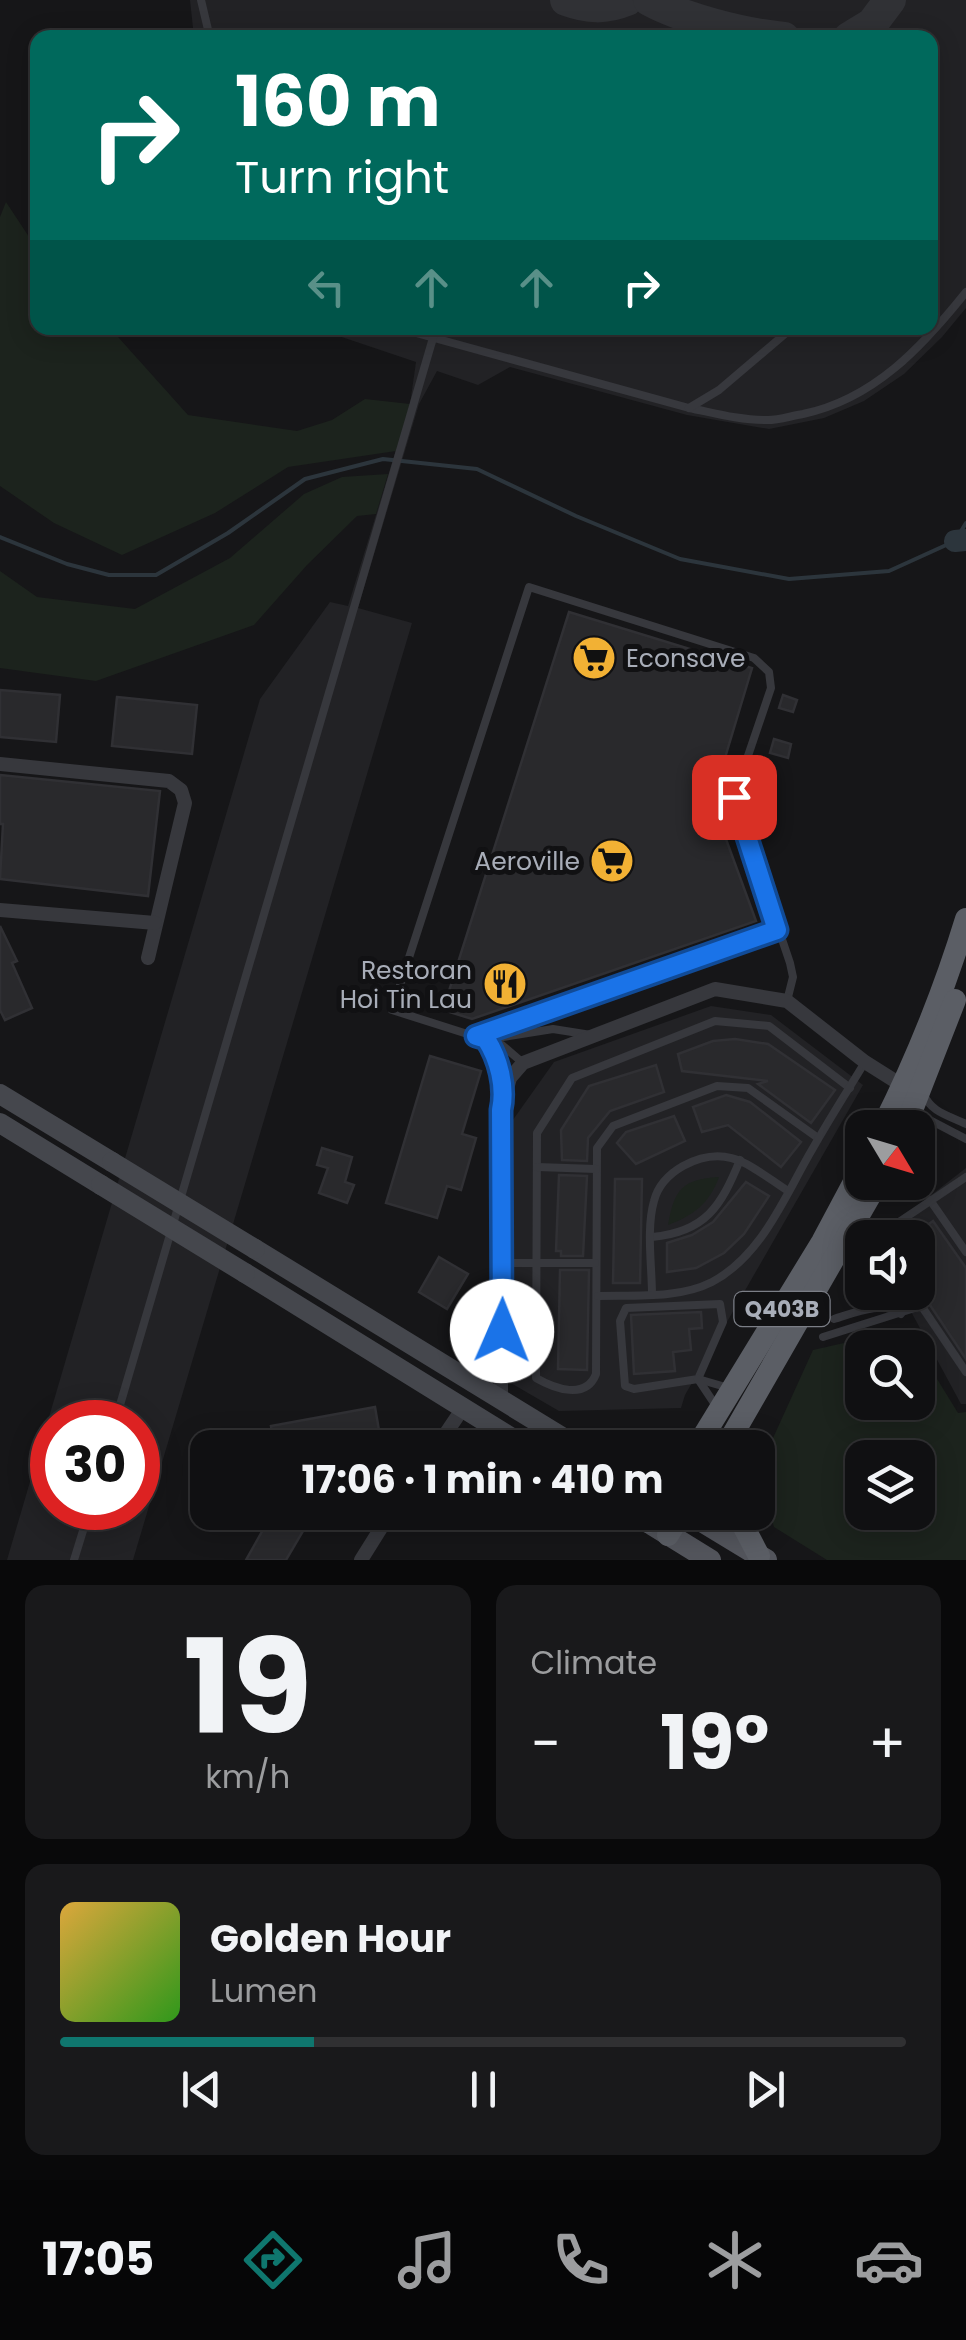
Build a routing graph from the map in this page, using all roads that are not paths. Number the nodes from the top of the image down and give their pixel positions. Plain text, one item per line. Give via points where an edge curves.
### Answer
1 (201, 0) edge
2 (208, 30) edge
3 (966, 292) edge
4 (938, 327) edge
5 (422, 335) edge
6 (784, 335) edge
7 (931, 335) edge
8 (433, 338) junction
9 (689, 408) junction
10 (0, 764) edge
11 (0, 910) edge
12 (966, 918) edge
13 (154, 923) junction
14 (777, 930) junction
15 (148, 958) dead end
16 (966, 968) edge
17 (787, 1001) junction
18 (592, 1035) junction
19 (476, 1036) junction
20 (486, 1039) junction
21 (866, 1062) junction
22 (522, 1063) junction
23 (913, 1085) junction
24 (850, 1088) junction
25 (0, 1094) edge
26 (504, 1094) junction
27 (895, 1110) edge
28 (909, 1110) edge
29 (0, 1123) edge
30 (935, 1123) edge
31 (966, 1124) edge
32 (818, 1138) junction
33 (966, 1139) edge
34 (740, 1160) junction
35 (537, 1167) junction
36 (596, 1169) junction
37 (966, 1177) edge
38 (788, 1191) junction
39 (935, 1197) edge
40 (845, 1199) edge
41 (868, 1200) edge
42 (930, 1200) joint
43 (901, 1220) edge
44 (652, 1237) junction
45 (966, 1252) edge
46 (504, 1262) junction
47 (537, 1263) junction
48 (595, 1263) junction
49 (652, 1294) junction
50 (598, 1296) junction
51 (911, 1310) edge
52 (924, 1310) edge
53 (901, 1314) junction
54 (834, 1318) dead end
55 (823, 1336) dead end
56 (966, 1372) edge
57 (698, 1379) junction
58 (732, 1389) junction
59 (501, 1399) junction
60 (121, 1400) edge
61 (464, 1408) junction
62 (719, 1410) junction
63 (449, 1430) edge
64 (499, 1430) edge
65 (551, 1430) edge
66 (697, 1430) edge
67 (707, 1430) edge
68 (740, 1430) edge
69 (83, 1530) edge
70 (378, 1530) edge
71 (663, 1530) edge
72 (671, 1530) edge
73 (716, 1530) edge
74 (747, 1530) edge
75 (668, 1534) junction
76 (763, 1558) edge
77 (74, 1560) edge
78 (361, 1560) edge
79 (710, 1560) edge

1 - 2 lane
3 - 4 lane
5 - 8 lane
6 - 9 lane
7 - 9 lane via 859,394 822,410 769,421
8 - 9 lane
8 - 60 lane
10 - 13 street via 169,782 181,790 184,802
11 - 13 street
12 - 23 highway
13 - 15 street
14 - 17 lane via 794,976
14 - 19 lane
14 - 19 lane via 734,797 771,688 769,672 754,658 529,587 392,1010
16 - 23 highway
17 - 18 street via 715,989
17 - 21 street
18 - 20 lane via 553,1030
18 - 22 street
19 - 20 lane
20 - 22 lane
20 - 26 lane
21 - 23 street
21 - 24 lane
22 - 26 street
23 - 27 highway
23 - 28 highway
23 - 31 lane via 927,1103
24 - 32 lane
24 - 35 lane via 769,1026 715,1021 572,1078 537,1133
25 - 59 main road, bridge
26 - 46 street
29 - 61 main road, bridge
30 - 33 lane
32 - 36 lane via 748,1088 717,1086 613,1126 597,1148
32 - 38 lane
34 - 38 lane
34 - 44 lane via 710,1215 674,1235
34 - 44 lane via 717,1154 695,1160 664,1181 652,1205
35 - 36 lane
35 - 47 lane
36 - 48 lane
37 - 39 lane
38 - 49 lane via 741,1262 694,1289
40 - 58 highway, Q403B
41 - 68 highway
42 - 43 lane
42 - 45 lane
44 - 49 lane
46 - 47 lane
46 - 59 street
47 - 48 lane
47 - 50 lane via 536,1378 555,1389 592,1384
48 - 50 lane
49 - 50 lane
51 - 53 lane
52 - 56 lane
53 - 54 lane via 871,1308
53 - 55 lane
57 - 57 lane via 625,1386 620,1321 626,1308 720,1304 724,1322
57 - 58 lane
57 - 62 lane
58 - 62 highway, Q403B
59 - 65 main road
61 - 63 street
61 - 64 main road
62 - 66 highway
62 - 67 highway, Q403B
69 - 77 lane
70 - 78 street
71 - 75 main road
72 - 75 highway
73 - 76 main road
74 - 76 highway
75 - 79 main road

